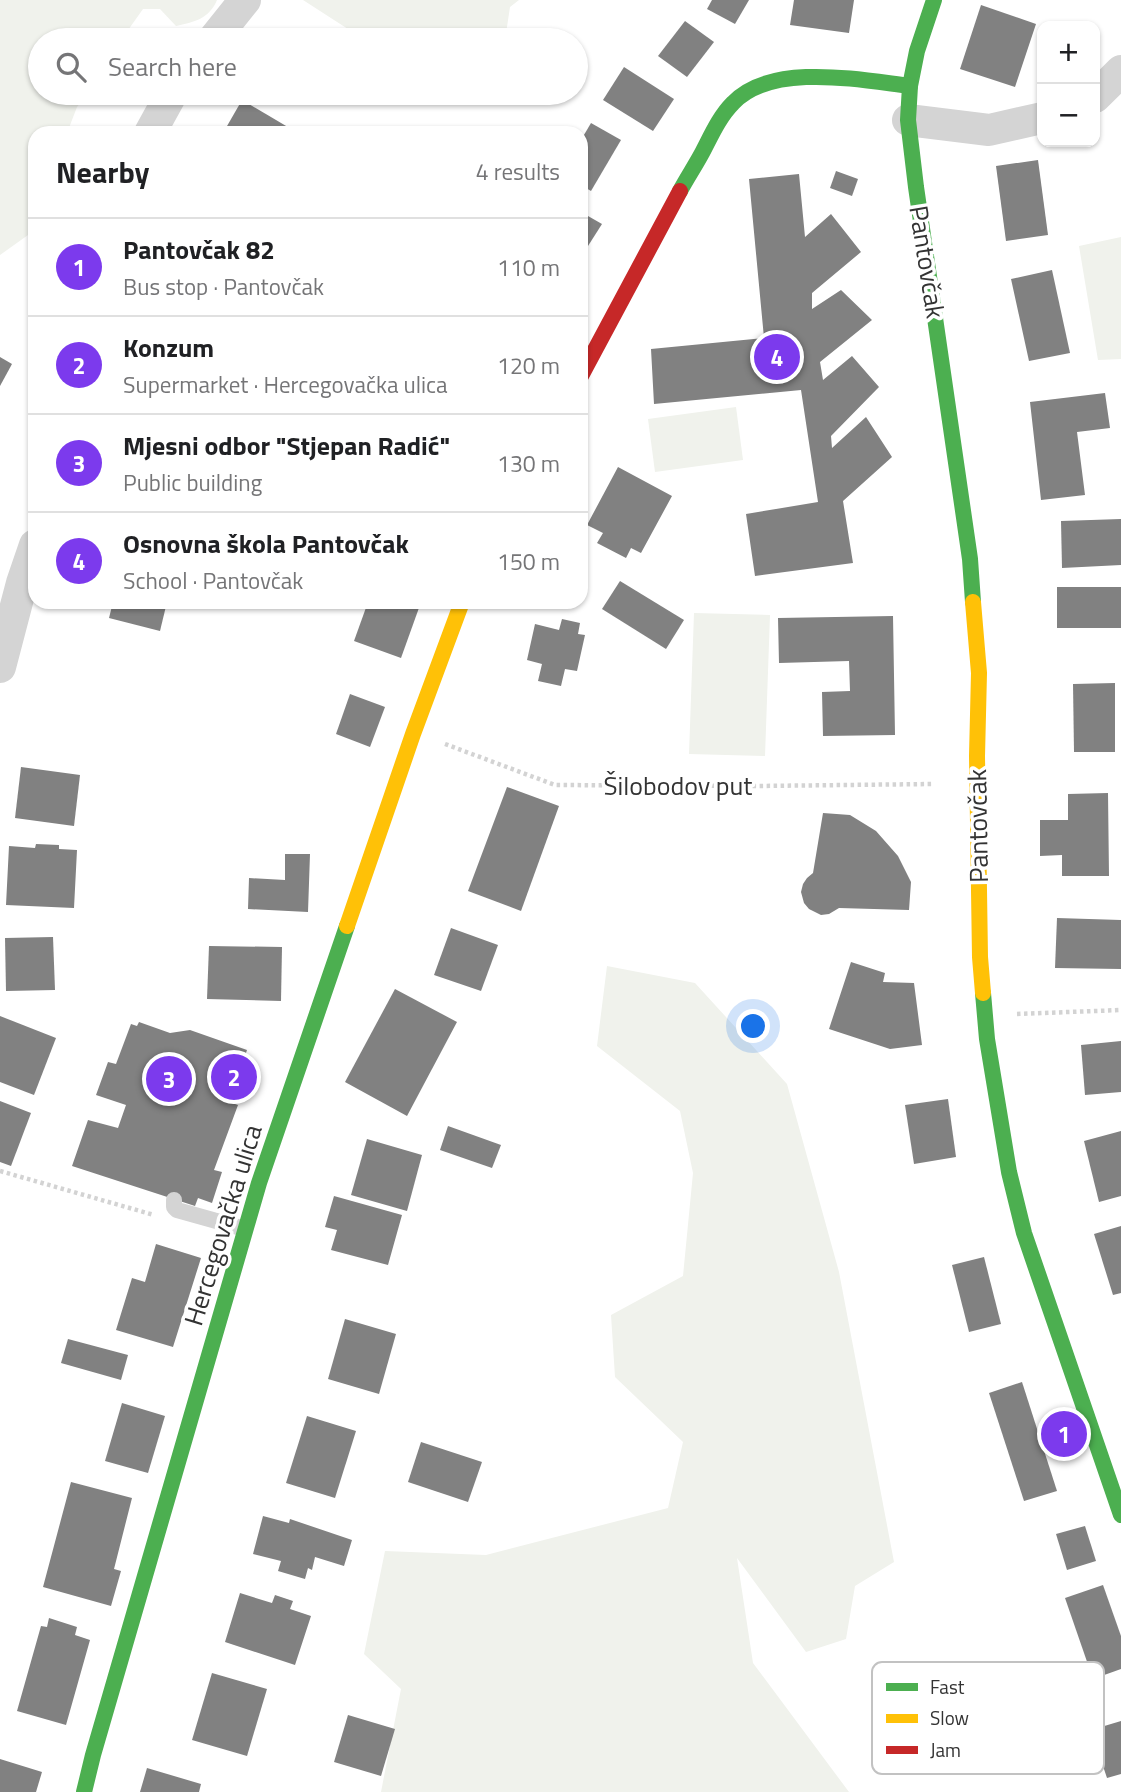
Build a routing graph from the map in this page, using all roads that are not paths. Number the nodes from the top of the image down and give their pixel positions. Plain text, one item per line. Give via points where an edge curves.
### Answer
1 (244, 0) edge
2 (934, 0) edge
3 (222, 28) edge
4 (1121, 71) edge
5 (910, 86) junction
6 (1100, 92) edge
7 (165, 105) edge
8 (1037, 119) edge
9 (908, 121) junction
10 (154, 126) edge
11 (588, 363) edge
12 (28, 565) edge
13 (459, 609) edge
14 (0, 667) edge
15 (174, 1200) dead end
16 (246, 1229) junction
17 (1121, 1515) edge
18 (85, 1792) edge

1 - 3 street
2 - 5 street, Pantovčak
4 - 6 street
5 - 9 street, Pantovčak
5 - 11 street via 786,79 747,91 730,104
7 - 10 street
8 - 9 street via 989,130
9 - 17 street, Pantovčak via 970,559 979,673 980,957 986,1039 1024,1233
12 - 14 street
13 - 16 street, Hercegovačka ulica via 292,1084
15 - 16 lane via 177,1210
16 - 18 street, Hercegovačka ulica

